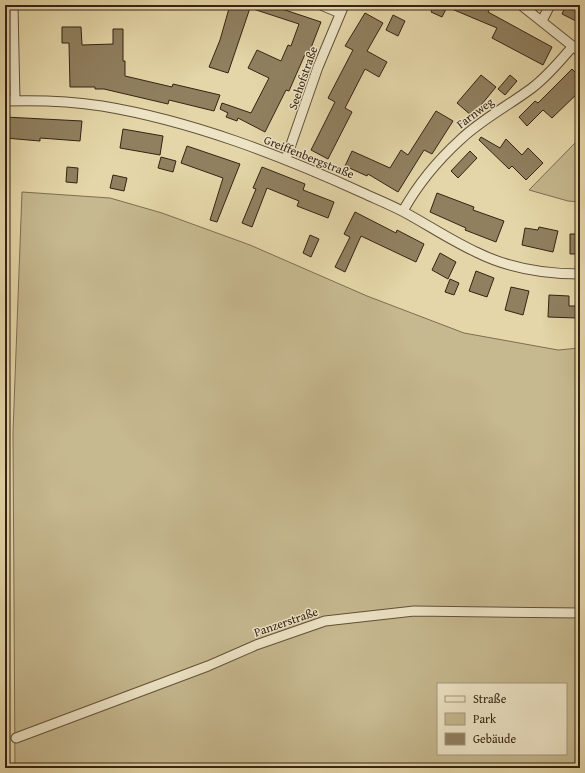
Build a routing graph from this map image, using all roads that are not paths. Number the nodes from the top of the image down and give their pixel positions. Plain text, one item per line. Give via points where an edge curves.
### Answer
1 (13, 5) edge
2 (321, 5) edge
3 (521, 5) edge
4 (550, 5) edge
5 (342, 9) edge
6 (542, 21) junction
7 (576, 49) edge
8 (5, 100) edge
9 (15, 100) junction
10 (286, 159) junction
11 (403, 211) junction
12 (580, 274) edge
13 (580, 613) edge
14 (16, 738) dead end

1 - 9 street
2 - 5 street
3 - 6 street
4 - 6 street
5 - 10 street, Seehofstraße
6 - 7 street
7 - 11 street, Farnweg via 532,88 476,127 442,156 423,179
8 - 9 street, Greiffenbergstraße
9 - 10 street, Greiffenbergstraße via 68,102 132,112 187,126
10 - 11 street, Greiffenbergstraße
11 - 12 street, Greiffenbergstraße via 477,253 504,263 559,274
13 - 14 street, Panzerstraße via 414,611 325,621

